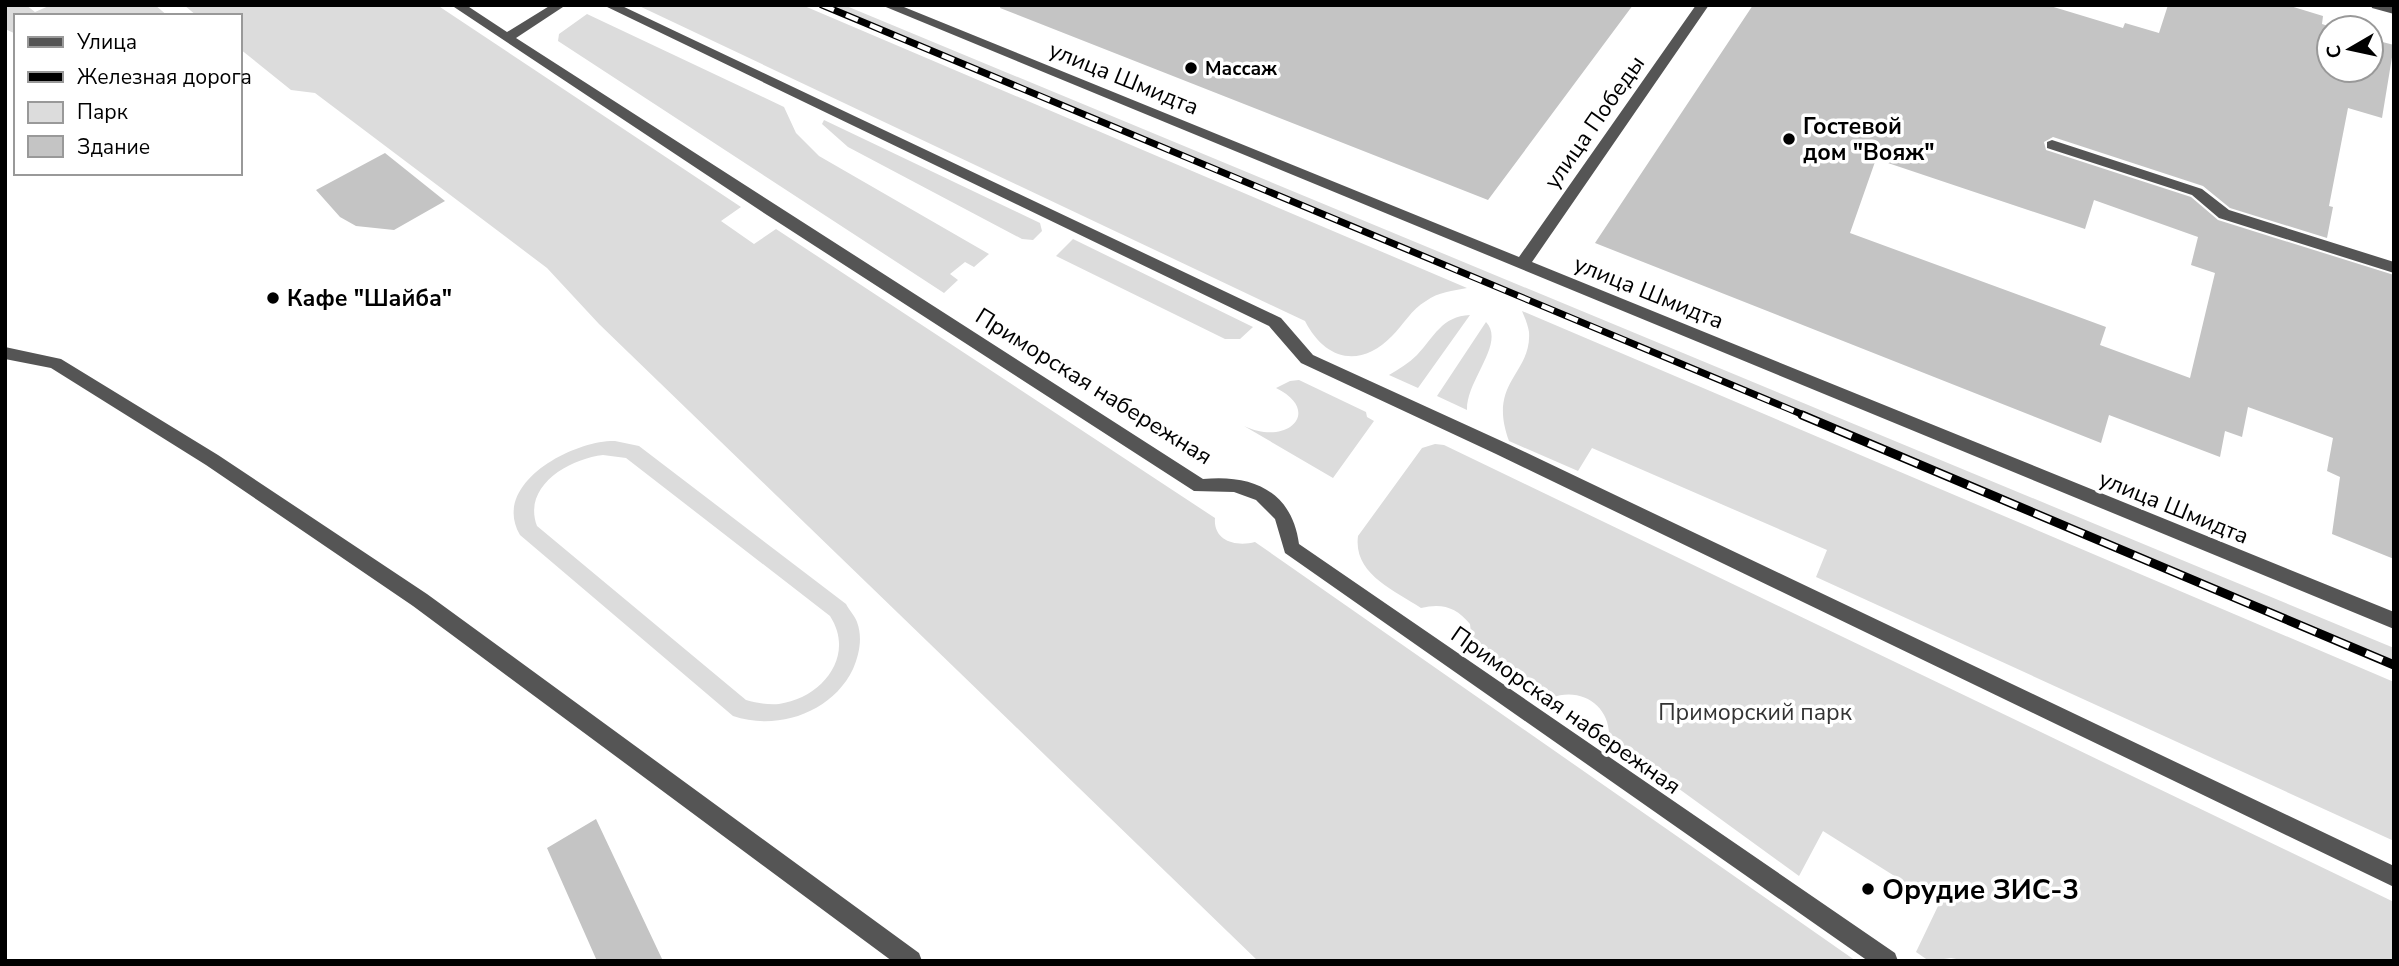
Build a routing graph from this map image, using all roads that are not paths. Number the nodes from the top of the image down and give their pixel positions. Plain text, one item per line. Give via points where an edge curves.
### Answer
1 (457, 5) edge
2 (560, 5) edge
3 (609, 5) edge
4 (887, 5) edge
5 (1703, 5) edge
6 (2377, 5) edge
7 (2394, 10) edge
8 (508, 37) junction
9 (2052, 145) dead end
10 (1522, 264) junction
11 (2394, 268) edge
12 (5, 353) edge
13 (2394, 621) edge
14 (2394, 877) edge
15 (911, 961) edge
16 (1887, 961) edge

1 - 8 street, Приморская набережная
2 - 8 street
3 - 14 street via 1275,322 1307,359
4 - 10 street, улица Шмидта
5 - 10 street, улица Победы
6 - 7 street
8 - 16 street, Приморская набережная via 1200,486 1234,484 1265,497 1286,520 1291,548
9 - 11 street via 2197,192 2224,214
10 - 13 street, улица Шмидта
12 - 15 street via 55,363 212,460 420,600

